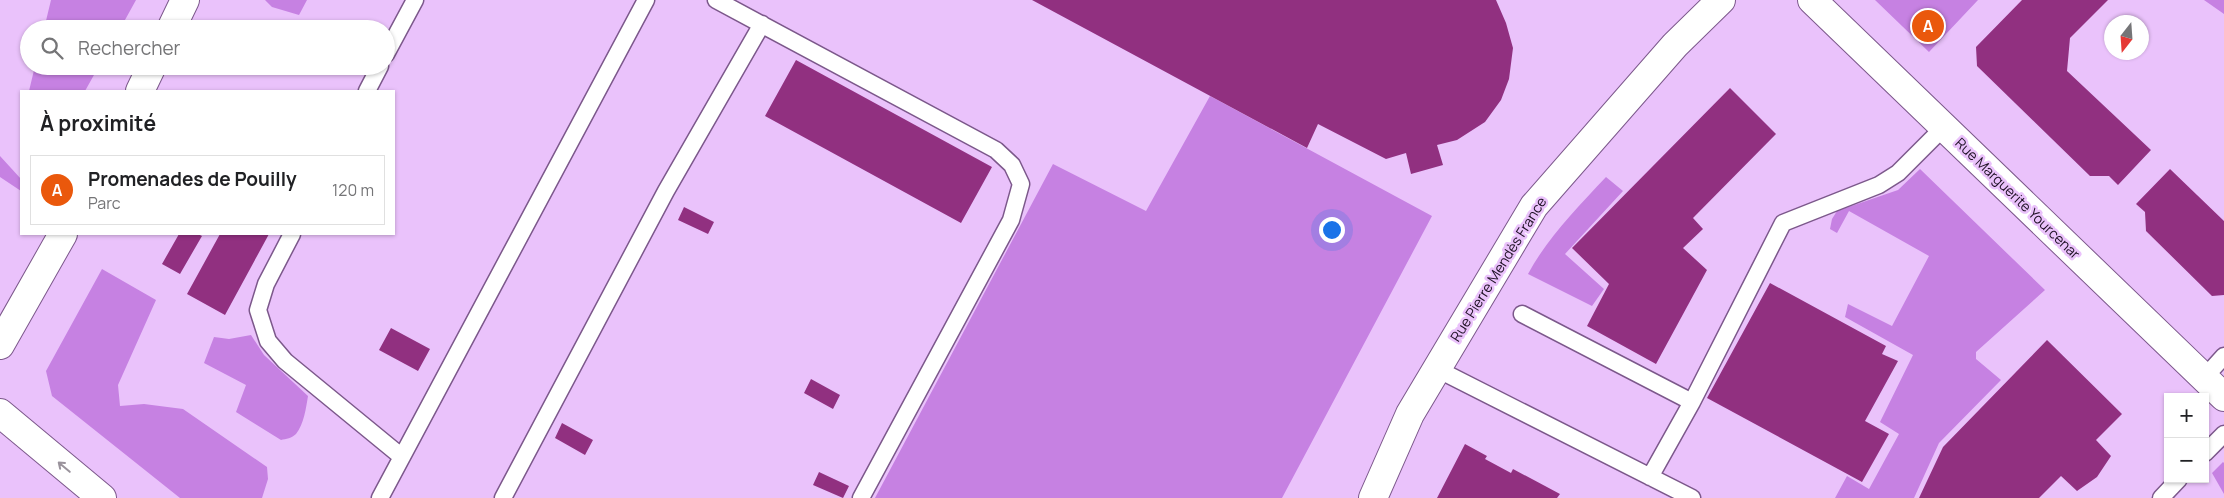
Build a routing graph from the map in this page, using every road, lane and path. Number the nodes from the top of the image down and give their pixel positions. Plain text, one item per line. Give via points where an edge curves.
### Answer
1 (185, 0) edge
2 (415, 0) edge
3 (646, 0) edge
4 (716, 0) edge
5 (1721, 0) edge
6 (1812, 0) edge
7 (175, 20) edge
8 (762, 24) junction
9 (395, 37) edge
10 (148, 75) edge
11 (375, 75) edge
12 (140, 90) edge
13 (368, 90) edge
14 (1944, 127) junction
15 (62, 235) edge
16 (291, 235) edge
17 (1522, 314) dead end
18 (0, 345) edge
19 (2224, 356) edge
20 (1437, 369) junction
21 (2204, 378) junction
22 (2224, 397) edge
23 (1692, 402) junction
24 (0, 413) edge
25 (2224, 434) edge
26 (2209, 449) edge
27 (402, 456) junction
28 (1650, 477) junction
29 (2175, 483) edge
30 (102, 498) edge
31 (380, 498) edge
32 (502, 498) edge
33 (861, 498) edge
34 (1373, 498) edge
35 (1692, 498) edge
36 (2160, 498) edge

1 - 7 street
2 - 9 lane
3 - 27 lane
4 - 8 lane
5 - 20 street, Rue Pierre Mendès France via 1675,45 1534,206
6 - 14 street, Rue Marguerite Yourcenar
8 - 32 lane via 666,191
8 - 33 lane via 996,150 1012,166 1021,184 1011,220
10 - 12 street
11 - 13 lane
14 - 21 street, Rue Marguerite Yourcenar
14 - 23 lane via 1898,174 1880,185 1783,223
15 - 18 street
16 - 27 lane via 266,284 258,310 268,341 285,361
17 - 23 lane
19 - 21 lane
20 - 28 lane
20 - 34 street, Rue Pierre Mendès France via 1410,414
21 - 22 street, Rue Marguerite Yourcenar
23 - 28 lane
30 -> 24 street
25 - 26 lane
27 - 31 lane
28 - 35 lane
29 - 36 lane

